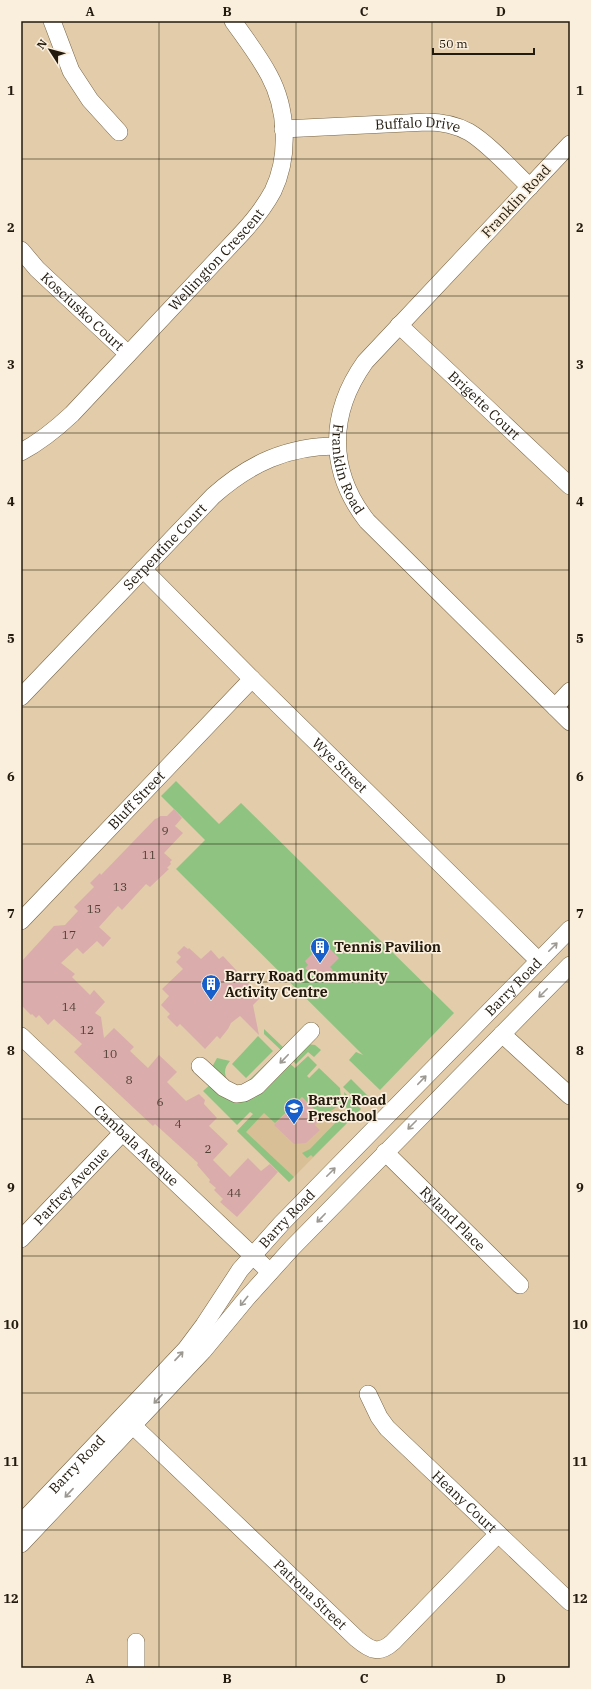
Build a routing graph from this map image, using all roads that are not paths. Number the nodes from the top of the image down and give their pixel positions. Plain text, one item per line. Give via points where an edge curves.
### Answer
1 (52, 21) edge
2 (233, 21) edge
3 (283, 129) junction
4 (119, 132) dead end
5 (570, 144) edge
6 (530, 187) junction
7 (21, 250) edge
8 (399, 325) junction
9 (128, 354) junction
10 (337, 446) junction
11 (21, 452) edge
12 (570, 486) edge
13 (143, 569) junction
14 (252, 679) junction
15 (570, 691) edge
16 (21, 697) edge
17 (555, 707) junction
18 (570, 722) edge
19 (21, 921) edge
20 (570, 929) edge
21 (539, 961) junction
22 (570, 965) edge
23 (311, 1031) dead end
24 (502, 1034) junction
25 (21, 1036) edge
26 (200, 1066) dead end
27 (570, 1096) edge
28 (122, 1133) junction
29 (385, 1152) junction
30 (21, 1240) edge
31 (252, 1255) junction
32 (270, 1272) junction
33 (520, 1285) dead end
34 (368, 1394) dead end
35 (128, 1421) junction
36 (25, 1527) edge
37 (498, 1534) junction
38 (570, 1602) edge
39 (136, 1642) dead end
40 (136, 1668) edge

1 - 4 street via 71,71 90,100
2 - 3 street, Wellington Crescent via 269,74 281,107
3 - 6 street, Buffalo Drive via 427,122 450,125 469,132 480,140
3 - 9 street, Wellington Crescent via 283,155 279,175 265,205 242,233
5 - 6 street, Franklin Road
6 - 8 street, Franklin Road
7 - 9 street, Kosciusko Court via 37,269
8 - 10 street, Franklin Road via 356,374 343,404 338,424
8 - 12 street, Brigette Court
9 - 11 street, Wellington Crescent via 56,430
10 - 13 street, Serpentine Court via 303,448 282,454 244,472 213,496
10 - 17 street, Franklin Road via 348,491 367,521
13 - 14 street, Wye Street
13 - 16 street, Serpentine Court
14 - 19 street, Bluff Street
14 - 21 street, Wye Street
15 - 17 street
17 - 18 street, Franklin Road
21 -> 20 street, Barry Road
31 -> 21 street, Barry Road
22 -> 24 street, Barry Road
23 -> 26 street via 257,1086 244,1093 236,1094 224,1088
24 - 27 street
24 -> 29 street, Barry Road
25 - 28 street, Cambala Avenue
28 - 30 street, Parfrey Avenue
28 - 31 street, Cambala Avenue
29 -> 32 street, Barry Road
29 - 33 street, Ryland Place
31 - 32 street, Cambala Avenue
35 -> 31 street, Barry Road via 204,1325 231,1282
32 -> 35 street, Barry Road via 204,1351
34 - 37 street, Heany Court via 387,1428
35 - 36 street, Barry Road
35 - 37 street, Patrona Street via 357,1639 372,1650 383,1650 394,1642
37 - 38 street, Heany Court
39 - 40 street

